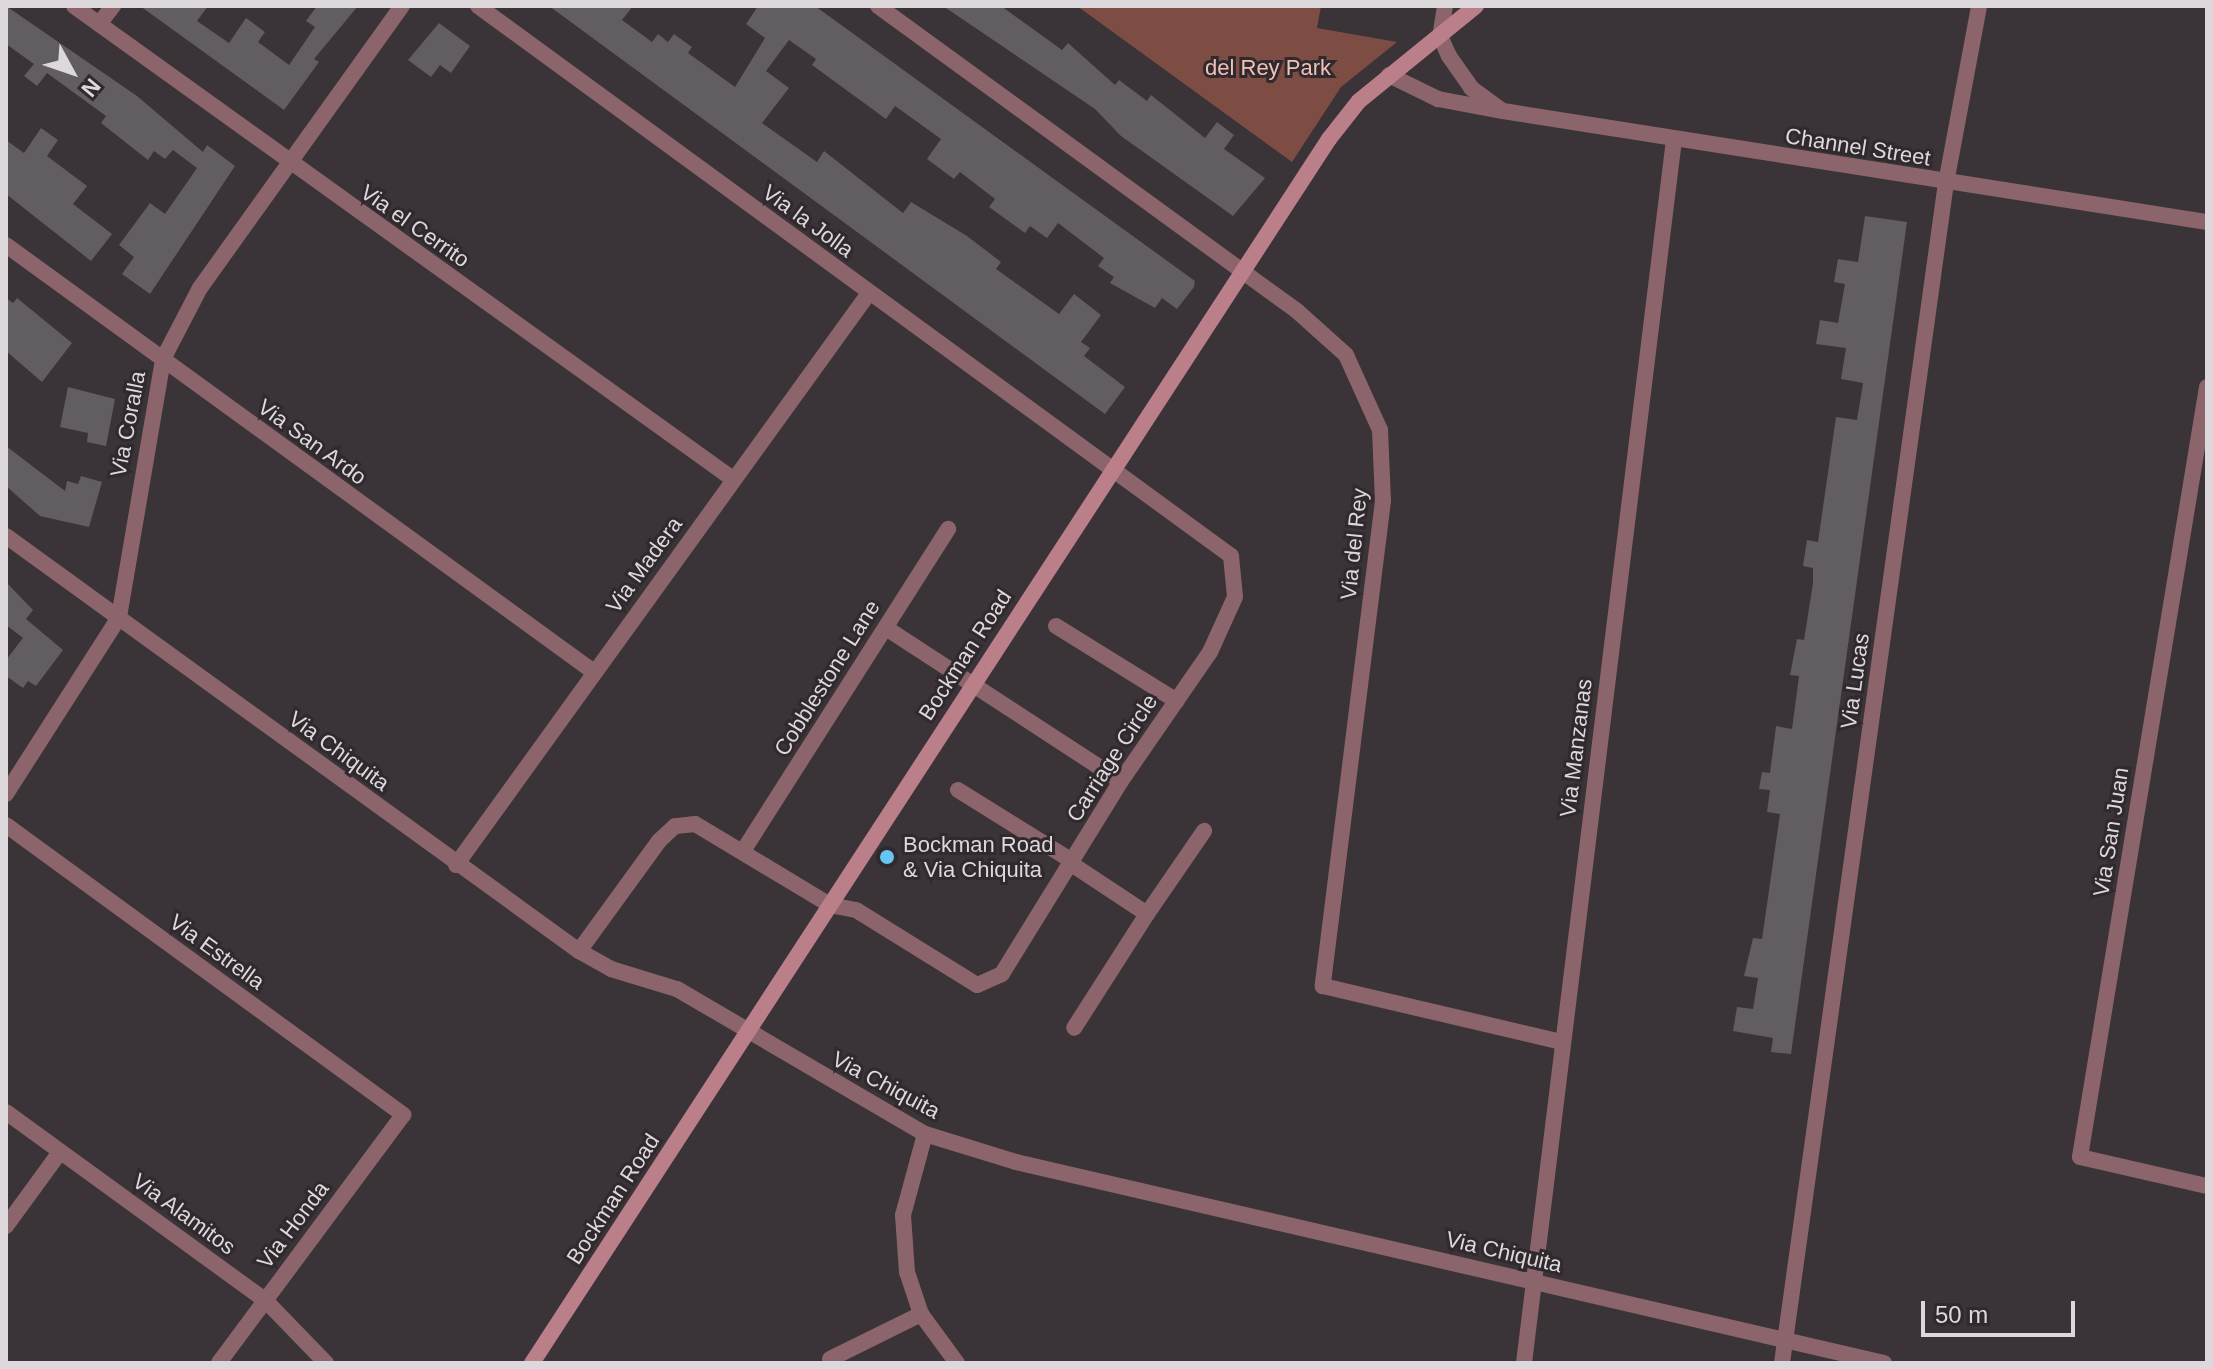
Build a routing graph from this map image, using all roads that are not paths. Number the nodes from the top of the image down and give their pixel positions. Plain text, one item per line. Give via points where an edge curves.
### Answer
1 (74, 6) edge
2 (113, 6) edge
3 (402, 6) edge
4 (478, 6) edge
5 (878, 6) edge
6 (1445, 6) edge
7 (1476, 6) edge
8 (1979, 6) edge
9 (99, 24) junction
10 (1440, 36) junction
11 (1389, 75) junction
12 (1503, 111) junction
13 (1674, 139) junction
14 (289, 163) junction
15 (1946, 183) junction
16 (2207, 222) edge
17 (6, 245) edge
18 (1241, 272) junction
19 (869, 293) junction
20 (163, 359) junction
21 (2207, 387) edge
22 (1113, 469) junction
23 (733, 479) junction
24 (948, 529) dead end
25 (6, 536) edge
26 (119, 617) junction
27 (1056, 626) dead end
28 (886, 628) junction
29 (594, 672) junction
30 (970, 687) junction
31 (1177, 701) junction
32 (1121, 781) junction
33 (958, 790) dead end
34 (6, 794) edge
35 (6, 825) edge
36 (1204, 831) dead end
37 (743, 851) junction
38 (1071, 862) junction
39 (456, 865) junction
40 (830, 905) junction
41 (1147, 914) junction
42 (579, 951) junction
43 (1074, 1028) dead end
44 (749, 1030) junction
45 (1562, 1042) junction
46 (6, 1112) edge
47 (403, 1115) joint
48 (925, 1134) junction
49 (60, 1152) junction
50 (2207, 1186) edge
51 (6, 1226) edge
52 (1534, 1282) junction
53 (265, 1300) junction
54 (921, 1314) junction
55 (1786, 1340) junction
56 (830, 1359) dead end
57 (219, 1363) edge
58 (326, 1363) edge
59 (532, 1363) edge
60 (957, 1363) edge
61 (1524, 1363) edge
62 (1782, 1363) edge
63 (1884, 1363) edge

1 - 9 street, Via el Cerrito
2 - 9 street
3 - 14 street, Via Coralla
4 - 19 street, Via la Jolla
5 - 18 street, Via del Rey
6 - 10 street
7 - 10 street, Bockman Road
8 - 15 street, Via Lucas
9 - 14 street, Via el Cerrito
10 - 11 street, Bockman Road
10 - 12 street via 1461,76
11 - 12 street, Channel Street via 1438,99
11 - 18 street, Bockman Road via 1329,139
12 - 13 street, Channel Street
13 - 15 street, Channel Street
13 - 45 street, Via Manzanas
14 - 20 street, Via Coralla via 200,288
14 - 23 street, Via el Cerrito
15 - 16 street, Channel Street
15 - 55 street, Via Lucas
17 - 20 street, Via San Ardo
18 - 22 street, Bockman Road
18 - 45 street, Via del Rey via 1346,355 1380,430 1383,501 1323,986
19 - 22 street, Via la Jolla
19 - 23 street, Via Madera
20 - 26 street, Via Coralla
20 - 29 street, Via San Ardo
21 - 50 street, Via San Juan via 2080,1157
22 - 30 street, Bockman Road
22 - 31 street, Carriage Circle via 1231,556 1235,597 1210,652
23 - 29 street, Via Madera
24 - 28 street, Cobblestone Lane
25 - 26 street, Via Chiquita
26 - 34 street, Via Coralla
26 - 39 street, Via Chiquita
27 - 31 street
28 - 30 street
28 - 37 street, Cobblestone Lane
29 - 39 street, Via Madera
30 - 32 street
30 - 40 street, Bockman Road
31 - 32 street, Carriage Circle
32 - 38 street, Carriage Circle
33 - 38 street
35 - 47 street, Via Estrella
36 - 41 street
37 - 40 street
37 - 42 street via 695,824 675,826
38 - 40 street, Carriage Circle via 1002,974 977,985 856,910
38 - 41 street
39 - 42 street, Via Chiquita
40 - 44 street, Bockman Road
41 - 43 street
42 - 44 street, Via Chiquita via 611,969 677,989
44 - 48 street, Via Chiquita
44 - 59 street, Bockman Road
45 - 52 street, Via Manzanas
46 - 49 street, Via Alamitos
47 - 53 street, Via Honda
48 - 52 street, Via Chiquita via 1016,1162
48 - 54 street via 914,1154 903,1215 907,1272
49 - 51 street
49 - 53 street, Via Alamitos
52 - 55 street, Via Chiquita
52 - 61 street, Via Manzanas
53 - 57 street, Via Honda
53 - 58 street, Via Alamitos
54 - 56 street
54 - 60 street
55 - 62 street, Via Lucas
55 - 63 street, Via Chiquita

